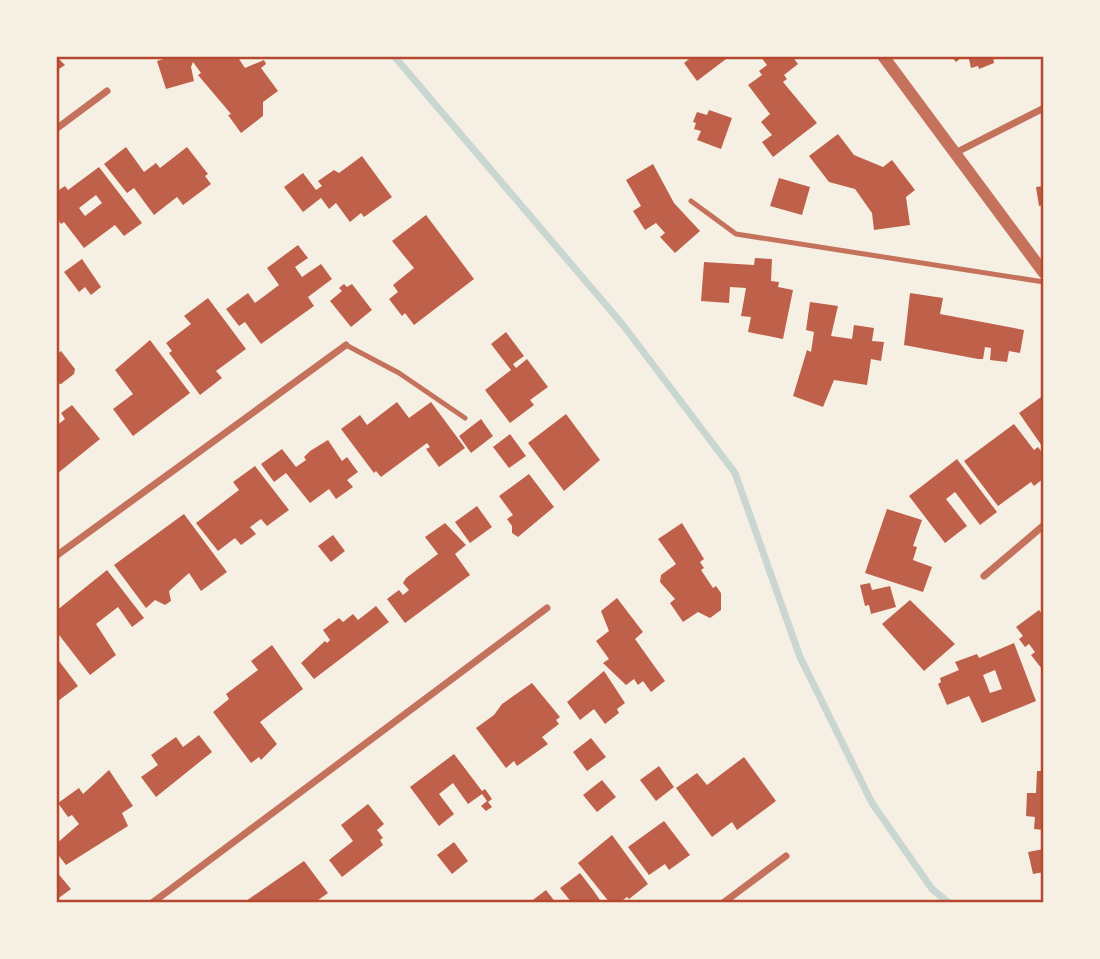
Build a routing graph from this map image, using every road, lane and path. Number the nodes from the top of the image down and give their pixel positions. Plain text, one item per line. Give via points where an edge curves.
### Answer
1 (883, 56) edge
2 (107, 91) dead end
3 (1044, 108) edge
4 (56, 128) edge
5 (957, 152) junction
6 (691, 201) dead end
7 (1044, 273) edge
8 (1044, 282) edge
9 (346, 345) joint
10 (465, 418) dead end
11 (1044, 525) edge
12 (56, 556) edge
13 (984, 576) dead end
14 (547, 608) dead end
15 (786, 856) dead end
16 (152, 903) edge
17 (723, 903) edge

1 - 5 street
2 - 4 street
3 - 5 street
5 - 7 street
6 - 8 lane via 736,234
9 - 10 lane via 399,373
9 - 12 street
11 - 13 street
14 - 16 street
15 - 17 street

